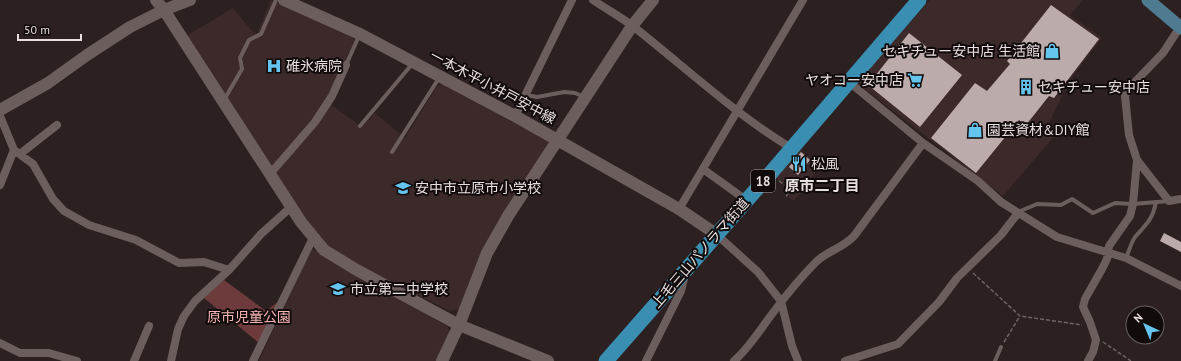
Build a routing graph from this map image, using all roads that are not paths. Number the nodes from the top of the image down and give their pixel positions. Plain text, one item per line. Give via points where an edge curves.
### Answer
1 (156, 0) edge
2 (190, 0) edge
3 (276, 0) edge
4 (284, 0) edge
5 (572, 0) edge
6 (593, 0) edge
7 (653, 0) edge
8 (803, 0) edge
9 (918, 0) edge
10 (1148, 0) edge
11 (164, 10) junction
12 (632, 26) junction
13 (1180, 28) edge
14 (360, 34) junction
15 (414, 62) junction
16 (346, 65) joint
17 (440, 76) junction
18 (848, 82) junction
19 (526, 95) junction
20 (585, 98) junction
21 (222, 101) junction
22 (0, 110) edge
23 (738, 112) junction
24 (0, 116) edge
25 (515, 116) junction
26 (57, 125) dead end
27 (360, 126) dead end
28 (558, 139) junction
29 (924, 143) junction
30 (791, 148) junction
31 (17, 152) junction
32 (392, 152) dead end
33 (1137, 160) junction
34 (703, 169) junction
35 (270, 174) junction
36 (0, 185) edge
37 (1181, 198) edge
38 (746, 200) junction
39 (1169, 201) junction
40 (1156, 202) junction
41 (1134, 204) junction
42 (291, 207) junction
43 (679, 209) junction
44 (1018, 213) junction
45 (716, 234) junction
46 (313, 238) junction
47 (1108, 253) junction
48 (1126, 258) junction
49 (229, 270) junction
50 (680, 276) junction
51 (1181, 286) edge
52 (781, 301) junction
53 (459, 325) junction
54 (149, 326) dead end
55 (0, 343) edge
56 (1001, 347) road end
57 (77, 361) edge
58 (134, 361) edge
59 (171, 361) edge
60 (253, 361) edge
61 (442, 361) edge
62 (548, 361) edge
63 (606, 361) edge
64 (646, 361) edge
65 (734, 361) edge
66 (798, 361) edge
67 (845, 361) edge
68 (995, 361) edge
69 (1088, 361) edge

1 - 11 main road
2 - 11 main road
3 - 21 lane via 261,34 249,40 240,58 242,69
4 - 14 main road, 一本木平小井戸安中線
5 - 19 street
6 - 12 street
7 - 12 main road, 一本木平小井戸安中線
8 - 23 street
9 - 18 highway, 上毛三山パノラマ街道 / 18
10 - 13 main road
11 - 21 main road
11 - 22 main road via 130,27 48,83
12 - 20 main road, 一本木平小井戸安中線
12 - 23 street
13 - 33 street via 1163,53 1129,88 1125,96 1129,134
14 - 15 main road, 一本木平小井戸安中線
14 - 16 lane
15 - 17 main road, 一本木平小井戸安中線
15 - 27 lane
16 - 35 street via 332,96 315,122
17 - 25 main road, 一本木平小井戸安中線
17 - 32 lane
18 - 29 street
18 - 30 highway, 上毛三山パノラマ街道 / 18
19 - 20 lane via 537,97 564,92 575,93
19 - 25 street
20 - 28 main road, 一本木平小井戸安中線
21 - 35 main road
23 - 30 street
23 - 34 street
24 - 31 street
25 - 28 main road, 一本木平小井戸安中線
26 - 31 street
28 - 43 main road
28 - 53 main road via 487,253
29 - 44 street
29 - 52 street via 854,236 816,262
30 - 38 highway, 上毛三山パノラマ街道 / 18
31 - 36 street
31 - 49 street via 33,164 52,199 64,211 89,225 136,240 179,263 204,262
33 - 39 street
33 - 41 street
34 - 38 street
34 - 43 street
35 - 42 main road
37 - 39 street
38 - 45 highway, 上毛三山パノラマ街道 / 18
39 - 40 lane
40 - 41 lane
40 - 48 lane via 1150,221 1134,238
41 - 44 lane via 1115,203 1093,213 1072,199 1061,205 1037,204
41 - 47 street via 1130,216 1109,246
42 - 46 main road
42 - 49 street via 261,234
43 - 45 main road
44 - 47 street via 1057,238
44 - 67 street via 1001,235 957,278 940,302 898,344
45 - 50 highway, 上毛三山パノラマ街道 / 18
45 - 52 street via 749,262
46 - 53 main road via 324,250 355,269
46 - 60 street
47 - 48 street
47 - 69 street via 1102,269 1084,299 1083,307 1096,340
48 - 51 street
49 - 59 street via 195,301 184,316 178,329
50 - 63 highway, 上毛三山パノラマ街道 / 18
50 - 64 street via 684,279 681,291
52 - 65 street
52 - 66 street
53 - 61 main road
53 - 62 main road
54 - 58 street
55 - 57 street via 20,353 49,353
56 - 68 lane

